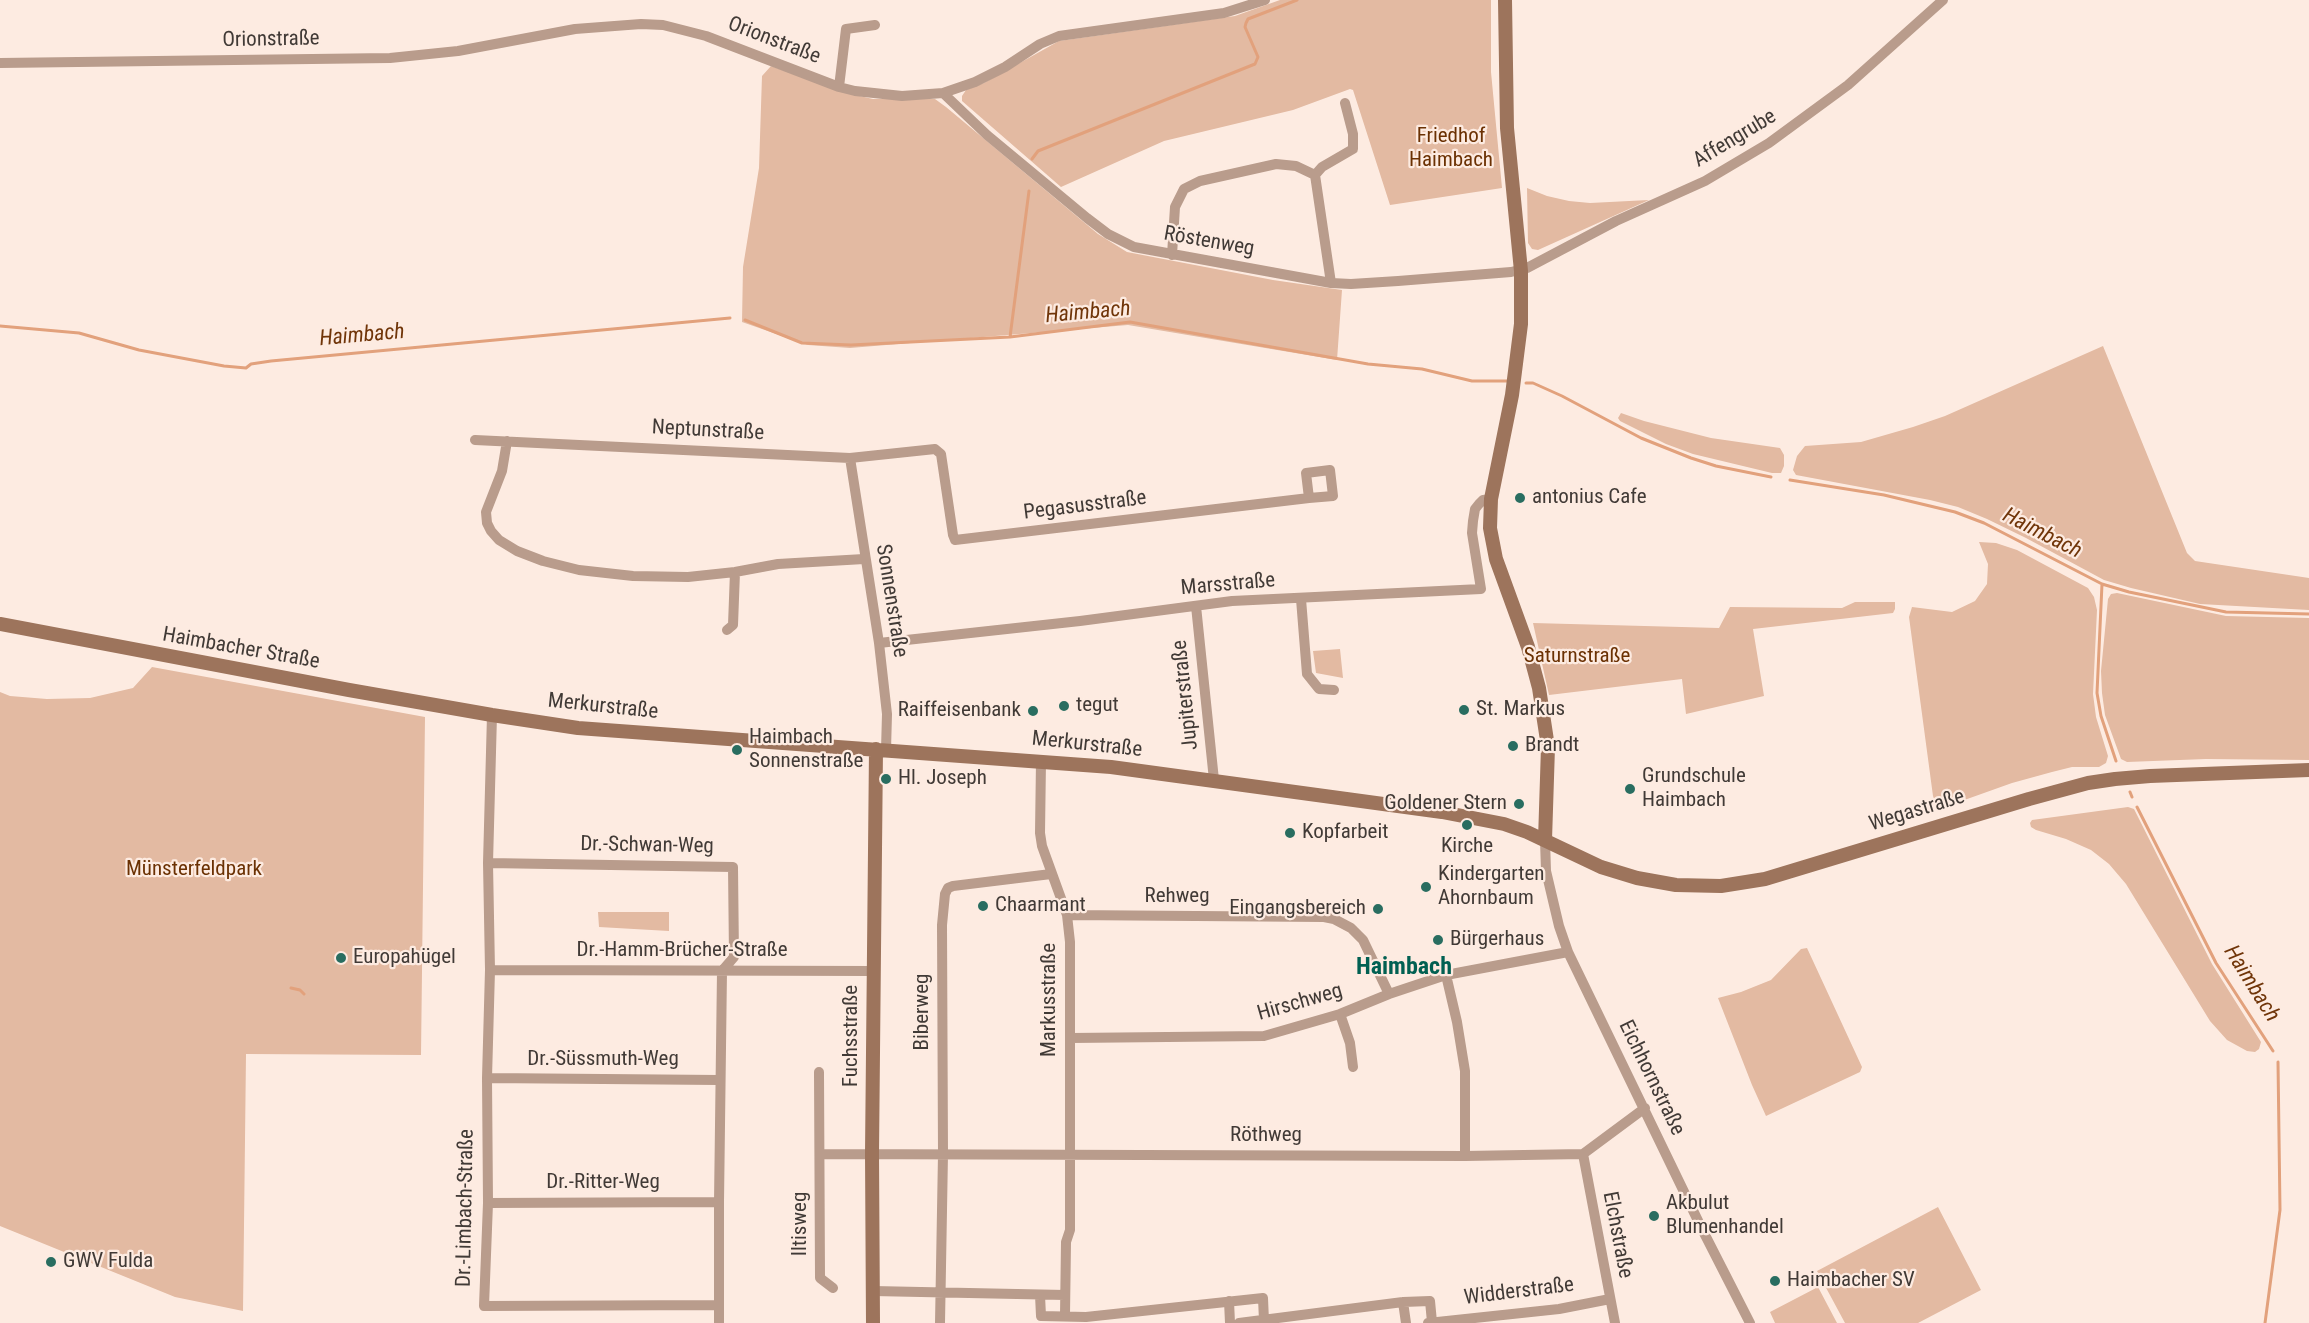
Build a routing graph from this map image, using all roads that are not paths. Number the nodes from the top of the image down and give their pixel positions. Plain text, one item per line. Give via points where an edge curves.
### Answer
1 (1265, 0) edge
2 (1505, 0) edge
3 (1943, 0) edge
4 (875, 25) dead end
5 (0, 63) edge
6 (839, 87) junction
7 (943, 93) junction
8 (1345, 103) dead end
9 (1316, 175) junction
10 (1172, 255) junction
11 (1521, 271) junction
12 (1331, 283) junction
13 (475, 440) dead end
14 (507, 441) junction
15 (939, 451) joint
16 (850, 458) junction
17 (1309, 498) dead end
18 (1491, 499) junction
19 (864, 559) junction
20 (735, 572) junction
21 (1301, 599) junction
22 (1196, 606) junction
23 (0, 624) edge
24 (727, 630) dead end
25 (879, 644) junction
26 (1334, 690) dead end
27 (475, 712) joint
28 (492, 715) junction
29 (881, 749) junction
30 (1041, 761) junction
31 (2309, 770) edge
32 (1214, 780) junction
33 (1545, 840) junction
34 (488, 863) junction
35 (1051, 874) junction
36 (1067, 915) junction
37 (1568, 952) junction
38 (490, 970) junction
39 (722, 971) junction
40 (874, 971) junction
41 (1446, 975) junction
42 (1389, 994) junction
43 (1340, 1014) junction
44 (1071, 1038) junction
45 (1353, 1067) dead end
46 (819, 1072) dead end
47 (487, 1078) junction
48 (719, 1080) junction
49 (1645, 1108) junction
50 (872, 1153) junction
51 (821, 1154) junction
52 (943, 1154) junction
53 (1070, 1154) junction
54 (1583, 1154) junction
55 (1465, 1156) junction
56 (718, 1202) junction
57 (488, 1203) junction
58 (833, 1288) dead end
59 (873, 1291) junction
60 (940, 1291) junction
61 (1040, 1294) junction
62 (1065, 1294) junction
63 (1610, 1299) junction
64 (1229, 1301) junction
65 (1403, 1302) junction
66 (719, 1305) junction
67 (1065, 1315) junction
68 (1041, 1320) edge
69 (1264, 1321) junction
70 (1432, 1322) edge
71 (719, 1323) edge
72 (873, 1323) edge
73 (940, 1323) edge
74 (1230, 1323) edge
75 (1239, 1323) edge
76 (1406, 1323) edge
77 (1428, 1323) edge
78 (1615, 1323) edge
79 (1750, 1323) edge

1 - 7 street, Orionstraße via 1224,14 1059,36 990,76
2 - 11 main road via 1507,128
3 - 11 street, Affengrube via 1848,85 1769,143 1705,181 1616,221
4 - 6 street via 846,29
5 - 6 street, Orionstraße via 390,58 458,51 575,29 641,24 663,25 706,36
6 - 7 street, Orionstraße via 902,96
7 - 10 street, Röstenweg via 987,135 1108,234 1134,248
8 - 9 street via 1353,149 1322,167
9 - 10 street via 1296,166 1276,164 1200,181 1184,189 1175,207
9 - 12 street
10 - 12 street, Röstenweg
11 - 12 street, Röstenweg
11 - 18 main road via 1520,347
13 - 14 street, Neptunstraße
14 - 16 street, Neptunstraße
14 - 20 street via 502,471 486,512 487,523 499,540 517,551 579,570 633,576
15 - 16 street, Neptunstraße
15 - 17 street, Pegasusstraße via 956,540
16 - 19 street, Sonnenstraße
18 - 21 street, Marsstraße via 1479,504 1473,521 1481,589
18 - 33 main road via 1492,543 1534,664 1545,725
19 - 20 street via 778,564
19 - 25 street, Sonnenstraße
20 - 24 street via 733,625
21 - 22 street, Marsstraße
21 - 26 street via 1308,674 1319,689
22 - 25 street, Marsstraße
22 - 32 street, Jupiterstraße
23 - 27 main road, Haimbacher Straße
25 - 29 street, Sonnenstraße via 887,714
27 - 28 main road, Merkurstraße
28 - 29 main road, Merkurstraße via 641,734
28 - 34 street, Dr.-Limbach-Straße
29 - 30 main road, Merkurstraße
29 - 40 main road, Fuchsstraße
30 - 32 main road, Merkurstraße
30 - 35 street, Markusstraße via 1040,833
31 - 33 main road, Wegastraße via 2150,776 2088,783 1790,873 1721,886 1676,885 1637,878 1601,867
32 - 33 main road, Merkurstraße via 1477,817
33 - 37 street, Eichhornstraße via 1546,871
34 - 38 street, Dr.-Limbach-Straße
34 - 39 street, Dr.-Schwan-Weg via 733,867 734,957
35 - 36 street, Markusstraße
35 - 52 street, Biberweg via 953,886 945,894
36 - 42 street, Rehweg via 1334,919 1363,940
36 - 44 street, Markusstraße
37 - 41 street, Hirschweg
37 - 49 street, Eichhornstraße
38 - 39 street, Dr.-Hamm-Brücher-Straße
38 - 47 street, Dr.-Limbach-Straße
39 - 40 street, Dr.-Hamm-Brücher-Straße
39 - 48 street
40 - 50 main road, Fuchsstraße
41 - 42 street, Hirschweg
41 - 55 street via 1465,1071
42 - 43 street, Hirschweg
43 - 44 street, Hirschweg via 1264,1036
43 - 45 street
44 - 53 street, Markusstraße
46 - 51 street, Iltisweg
47 - 48 street, Dr.-Süssmuth-Weg
47 - 57 street, Dr.-Limbach-Straße
48 - 56 street
49 - 54 street
49 - 79 street, Eichhornstraße
50 - 51 street
50 - 52 street, Röthweg
50 - 59 main road, Fuchsstraße
51 - 58 street, Iltisweg via 820,1278
52 - 53 street, Röthweg
52 - 60 street, Biberweg
53 - 55 street, Röthweg
53 - 62 street, Markusstraße
54 - 55 street, Röthweg
54 - 63 street, Elchstraße
56 - 57 street, Dr.-Ritter-Weg
56 - 66 street
57 - 66 street, Dr.-Limbach-Straße via 484,1306
59 - 60 street
59 - 72 main road, Fuchsstraße
60 - 61 street
60 - 73 street
61 - 62 street
61 - 68 street
62 - 67 street
63 - 70 street, Widderstraße via 1559,1309
63 - 78 street, Elchstraße
64 - 67 street via 1086,1317
64 - 69 street via 1263,1298
64 - 74 street
65 - 69 street
65 - 70 street via 1430,1301
65 - 76 street
66 - 71 street
67 - 68 street
69 - 75 street
70 - 77 street, Widderstraße

